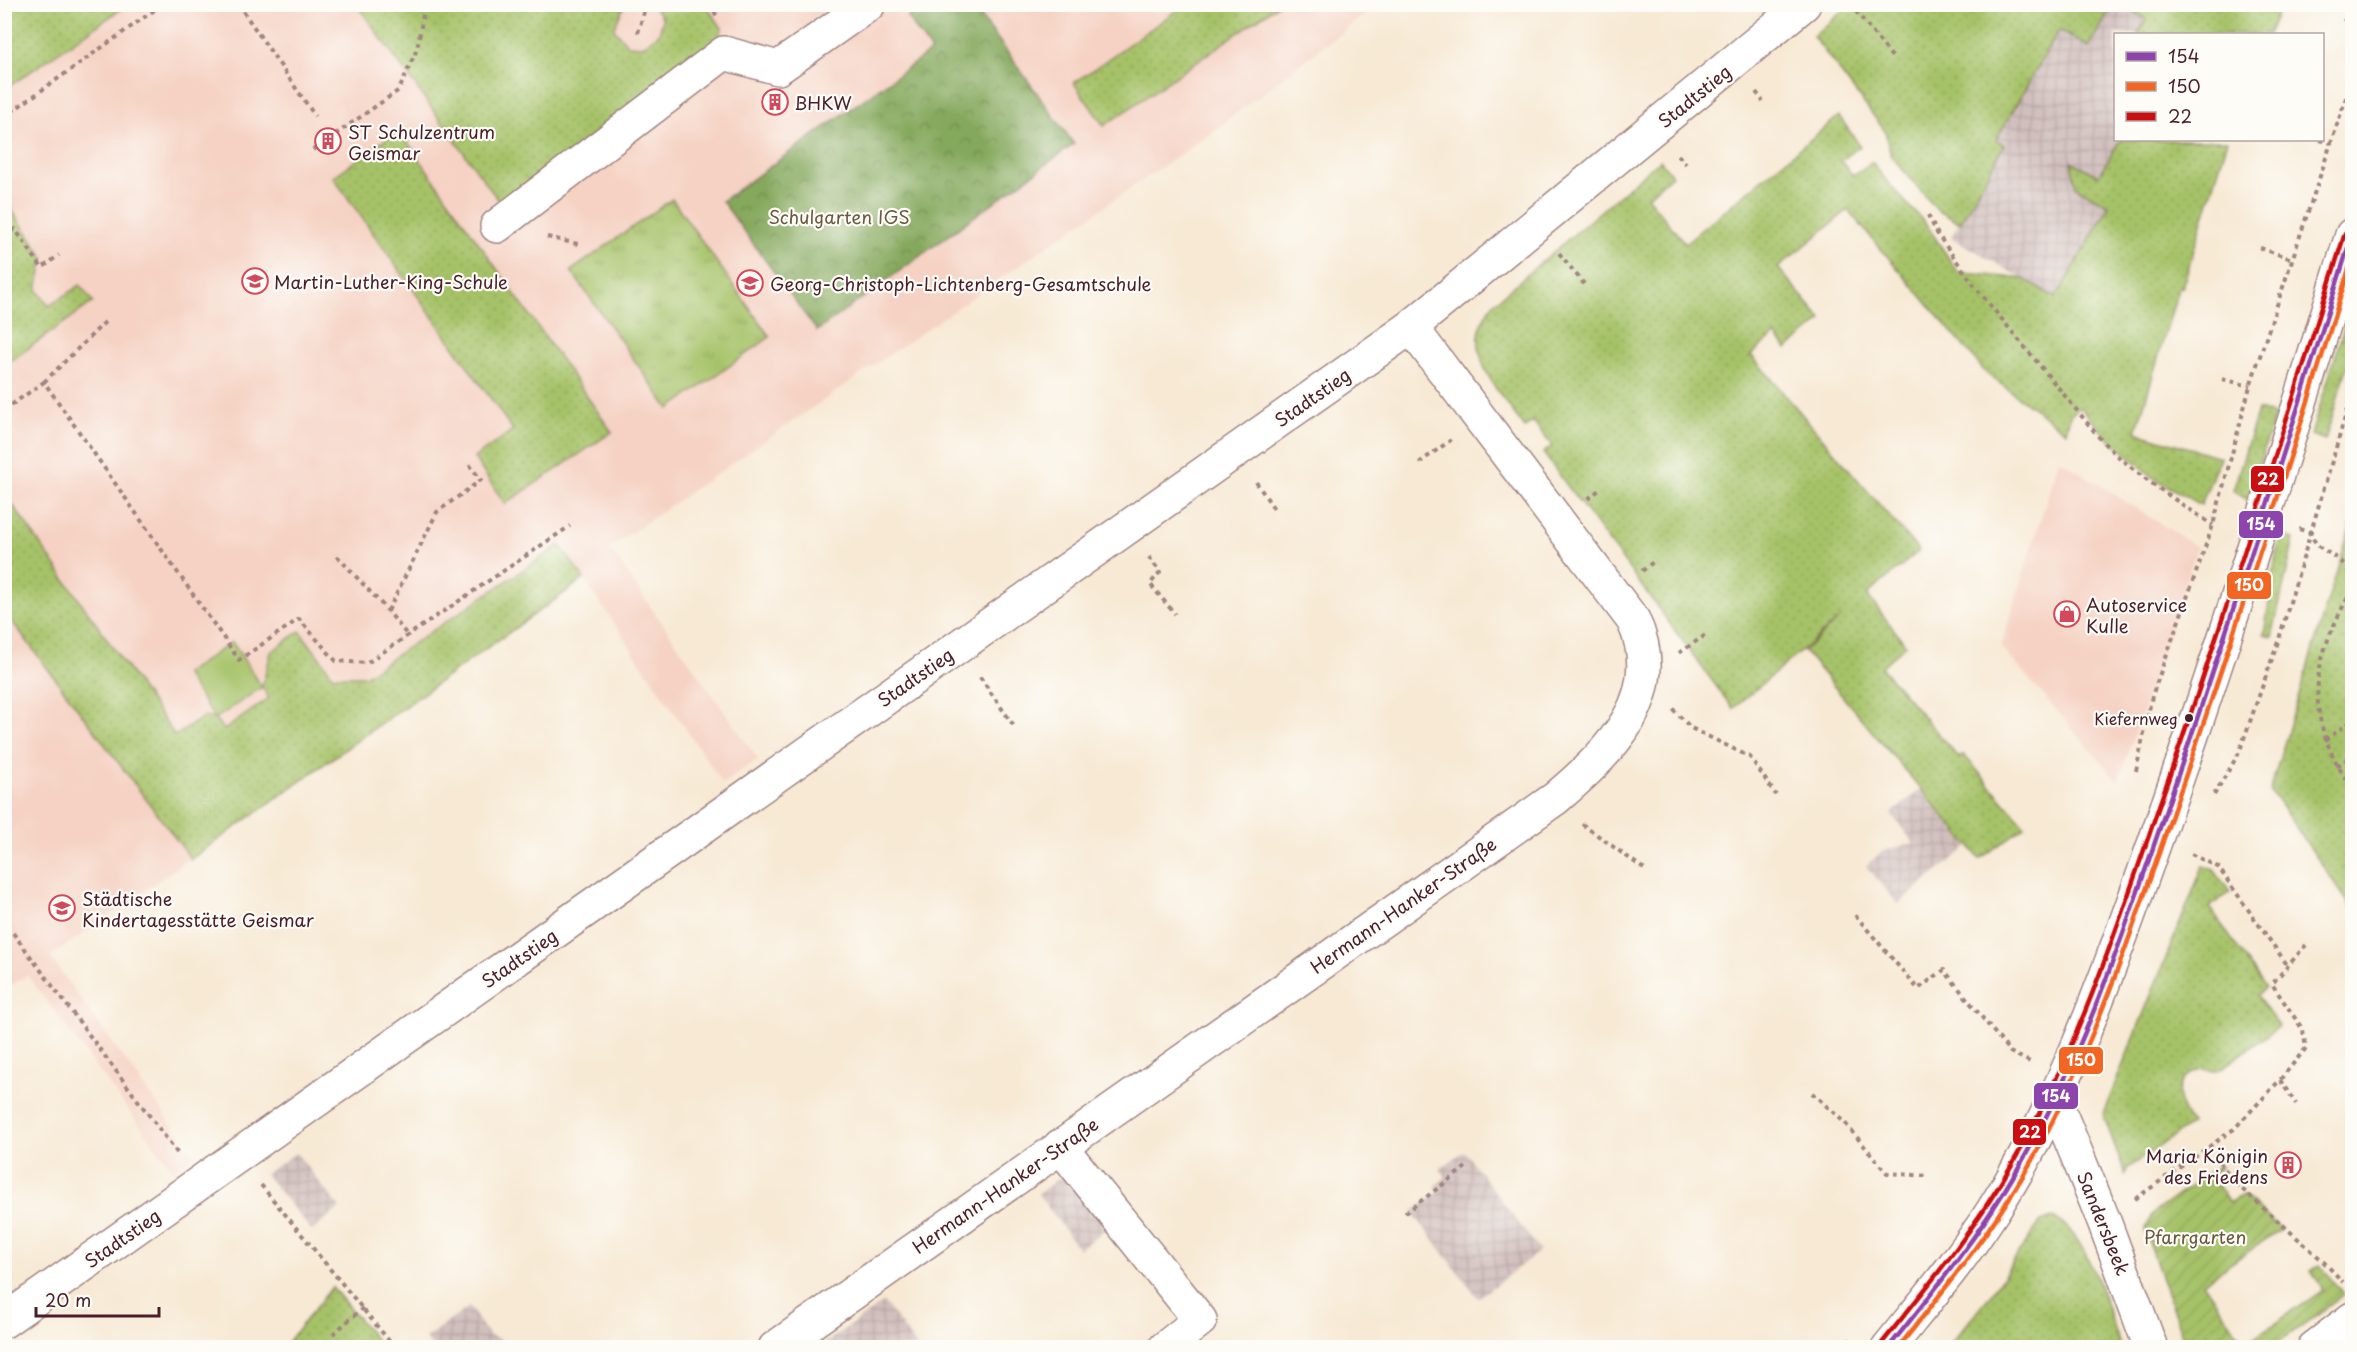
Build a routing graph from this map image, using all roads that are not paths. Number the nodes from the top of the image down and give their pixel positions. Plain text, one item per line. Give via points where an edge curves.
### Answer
1 (869, 4) edge
2 (1804, 4) edge
3 (496, 226) dead end
4 (2352, 235) edge
5 (1411, 327) junction
6 (2054, 1099) junction
7 (1060, 1146) junction
8 (2352, 1319) edge
9 (4, 1321) edge
10 (775, 1347) edge
11 (1165, 1347) edge
12 (1888, 1347) edge
13 (2151, 1347) edge
14 (2314, 1347) edge

1 - 3 street via 778,68 724,53
2 - 5 street, Stadtstieg
4 - 6 street via 2250,562 2175,784 2103,986
5 - 7 street, Hermann-Hanker-Straße via 1633,620 1645,657 1640,698 1613,741 1556,798
5 - 9 street, Stadtstieg
6 - 12 street via 1992,1211 1957,1262
6 - 13 street, Sandersbeek
7 - 10 street, Hermann-Hanker-Straße
7 - 11 street via 1200,1320
8 - 14 street

